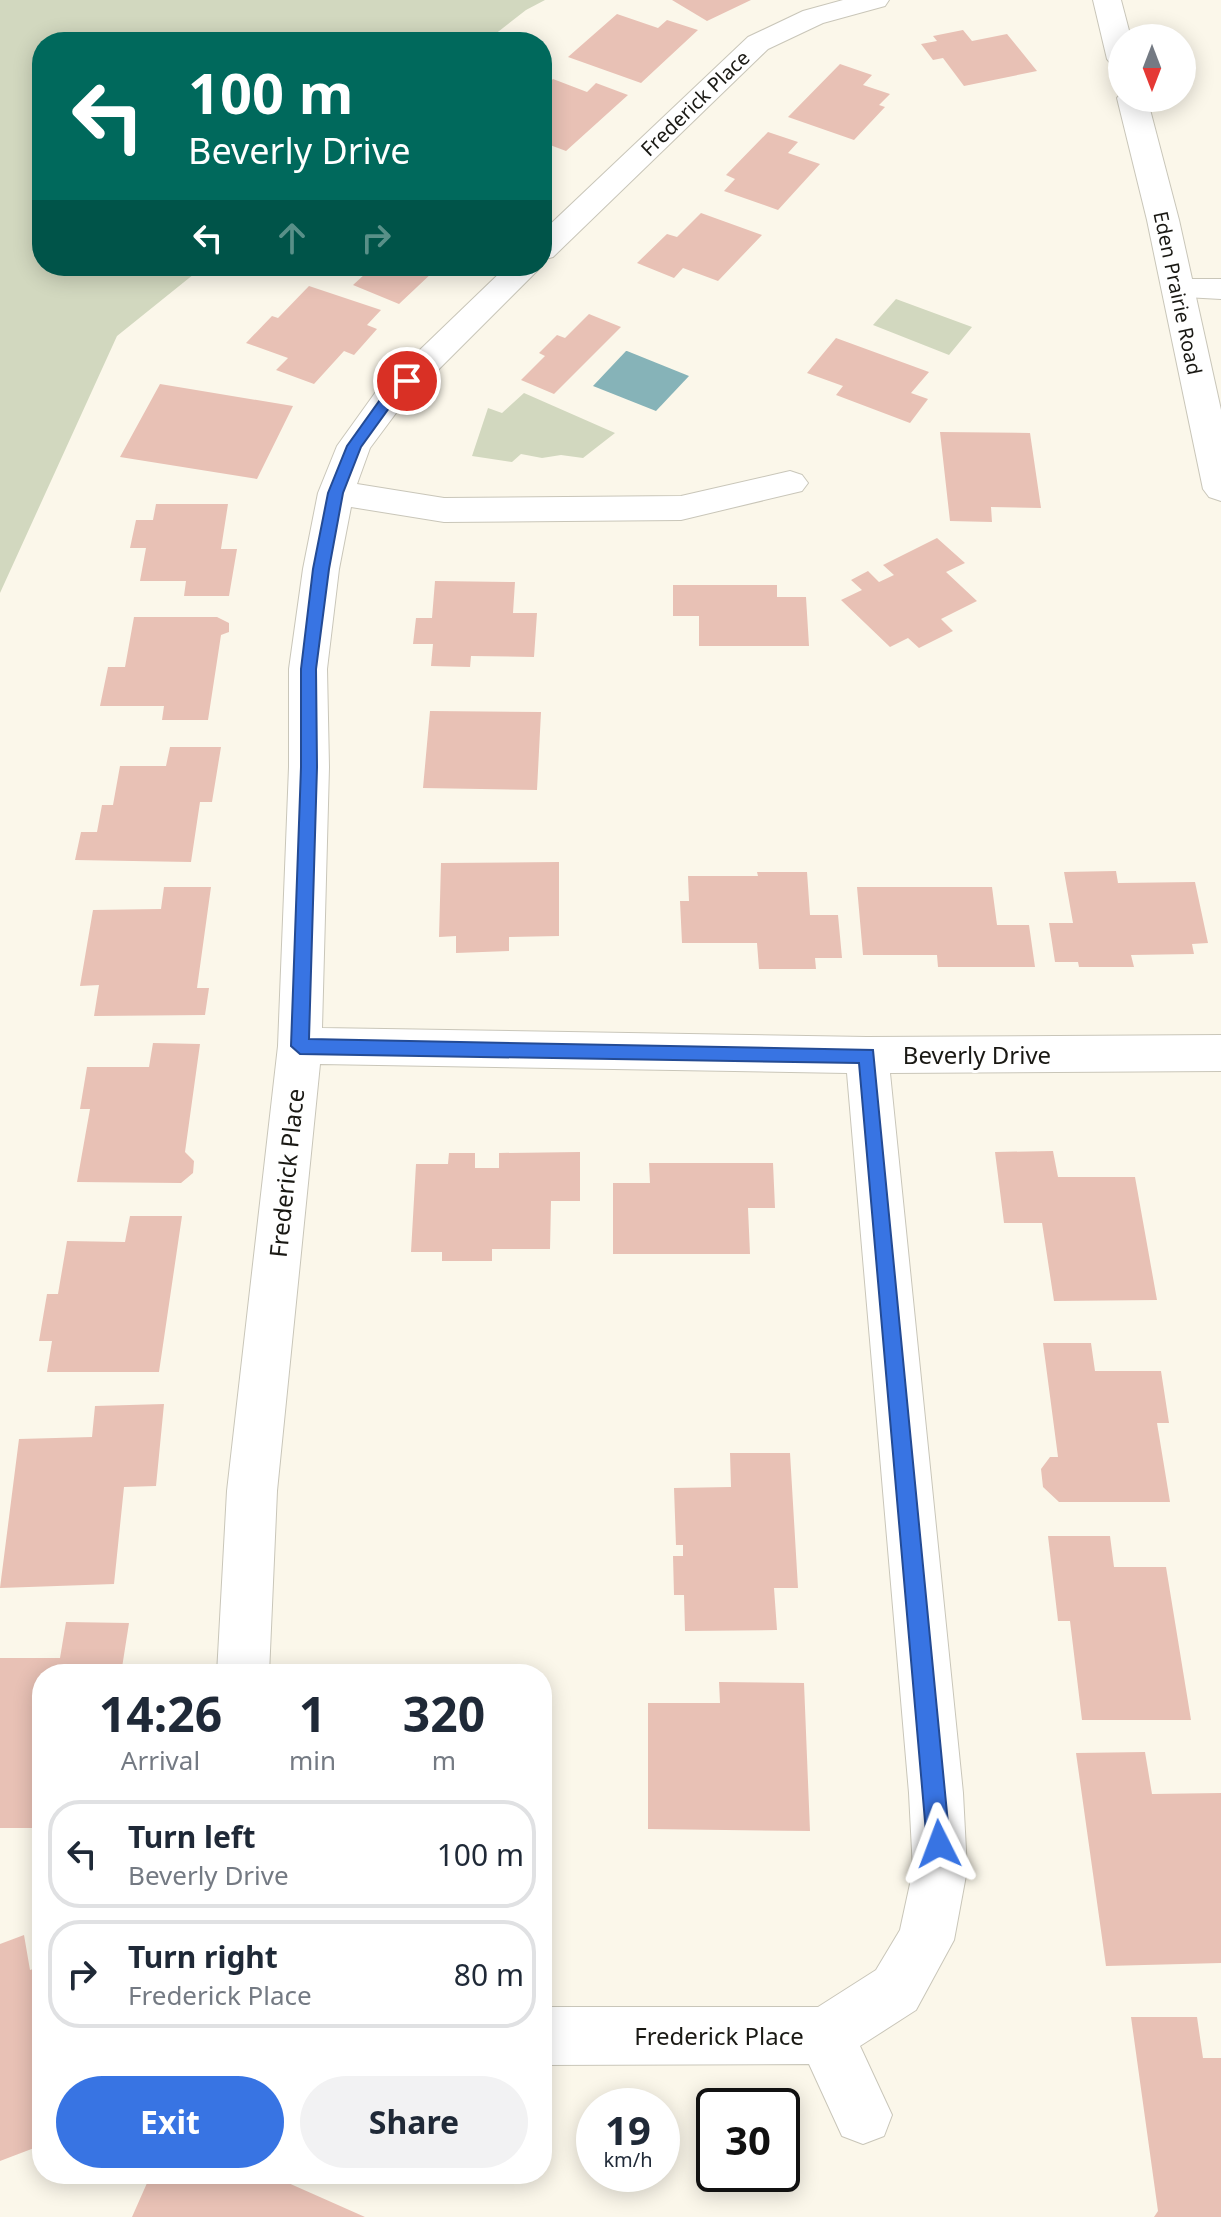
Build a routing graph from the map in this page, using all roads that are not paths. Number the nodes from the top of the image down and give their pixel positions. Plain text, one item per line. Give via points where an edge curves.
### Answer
1 (875, 0) edge
2 (1107, 0) edge
3 (1113, 24) edge
4 (1135, 112) edge
5 (552, 240) edge
6 (516, 276) edge
7 (1178, 289) junction
8 (1221, 289) edge
9 (790, 483) dead end
10 (1221, 489) edge
11 (336, 493) junction
12 (300, 1046) junction
13 (1221, 1053) edge
14 (867, 1055) junction
15 (243, 1664) edge
16 (825, 2035) junction
17 (552, 2036) edge
18 (863, 2115) dead end

1 - 5 street, Frederick Place via 813,17 758,43
2 - 3 street
4 - 7 street, Eden Prairie Road
6 - 11 street, Frederick Place via 387,401 354,446
7 - 8 street
7 - 10 street, Eden Prairie Road
9 - 11 street via 681,508 444,510
11 - 12 street, Frederick Place via 308,669
12 - 14 street, Beverly Drive
12 - 15 street, Frederick Place via 252,1491
13 - 14 street, Beverly Drive
14 - 16 street, Frederick Place via 940,1870 926,1940 896,1990
16 - 17 street, Frederick Place
16 - 18 street

